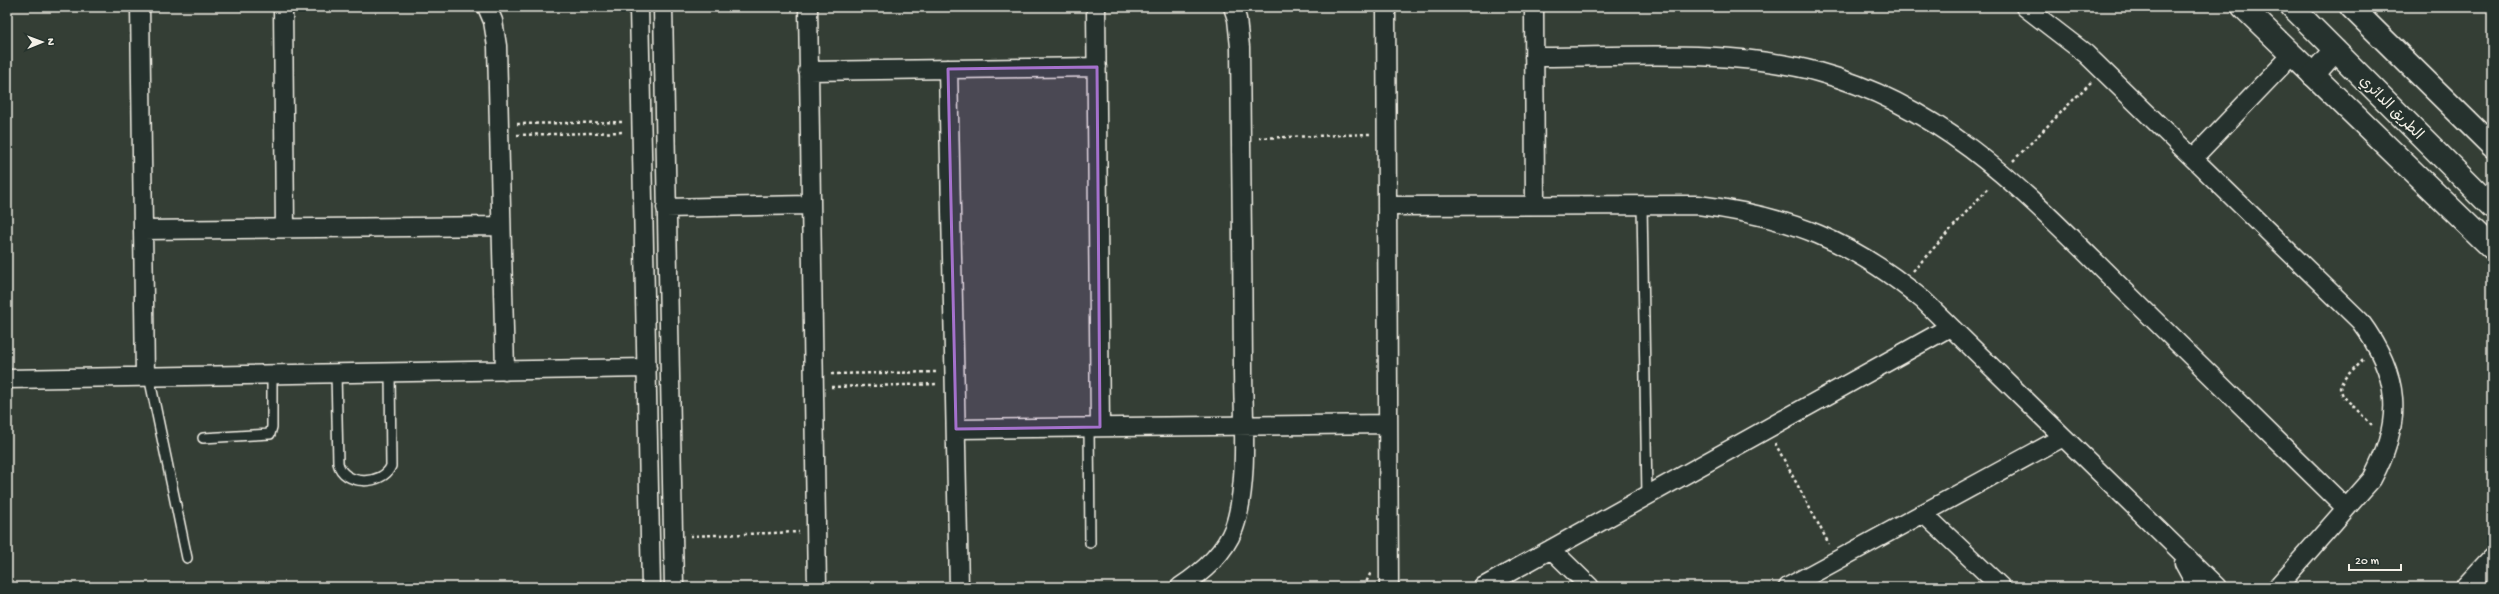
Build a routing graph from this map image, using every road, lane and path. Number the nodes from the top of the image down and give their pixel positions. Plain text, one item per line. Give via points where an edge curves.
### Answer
1 (140, 7) edge
2 (283, 7) edge
3 (488, 7) edge
4 (639, 7) edge
5 (663, 7) edge
6 (808, 7) edge
7 (1096, 7) edge
8 (1233, 7) edge
9 (1534, 7) edge
10 (2025, 7) edge
11 (2243, 7) edge
12 (2292, 7) edge
13 (2351, 7) edge
14 (1385, 10) edge
15 (2335, 50) junction
16 (2292, 55) junction
17 (1534, 57) junction
18 (1097, 67) junction
19 (948, 69) junction
20 (808, 71) junction
21 (2313, 75) junction
22 (642, 126) junction
23 (499, 130) junction
24 (1386, 134) junction
25 (1242, 138) junction
26 (2492, 146) edge
27 (2194, 157) junction
28 (810, 204) junction
29 (1535, 205) junction
30 (1642, 205) junction
31 (1387, 206) junction
32 (2492, 207) edge
33 (666, 208) junction
34 (502, 226) junction
35 (285, 228) junction
36 (143, 230) junction
37 (2492, 248) edge
38 (645, 287) junction
39 (668, 287) junction
40 (1950, 327) junction
41 (2377, 344) junction
42 (647, 368) junction
43 (505, 370) junction
44 (390, 372) junction
45 (336, 373) junction
46 (272, 374) junction
47 (147, 376) junction
48 (955, 378) junction
49 (7, 379) edge
50 (813, 381) junction
51 (1388, 424) junction
52 (1243, 426) junction
53 (1094, 427) junction
54 (1767, 428) junction
55 (956, 429) junction
56 (2063, 437) junction
57 (203, 438) dead end
58 (2389, 443) junction
59 (1647, 496) junction
60 (2346, 508) junction
61 (1923, 513) junction
62 (815, 532) junction
63 (673, 536) junction
64 (1090, 543) dead end
65 (2174, 545) junction
66 (1551, 549) junction
67 (187, 558) dead end
68 (1838, 560) junction
69 (2492, 560) edge
70 (1791, 586) edge
71 (651, 587) edge
72 (674, 587) edge
73 (817, 587) edge
74 (959, 587) edge
75 (1180, 587) edge
76 (1389, 587) edge
77 (1483, 587) edge
78 (1590, 587) edge
79 (2001, 587) edge
80 (2197, 587) edge
81 (2218, 587) edge
82 (2277, 587) edge
83 (2467, 587) edge

1 - 36 street
2 - 35 street
3 - 23 street via 497,46
4 - 22 street
5 - 33 street
6 - 20 street
7 - 18 street
8 - 25 street via 1237,18 1240,47
9 - 17 street
10 - 27 street via 2086,54
11 - 16 main road
12 - 15 main road, الطريق الدائري
13 - 26 main road
14 - 24 street
15 - 21 main road
15 - 32 main road, الطريق الدائري
16 - 21 main road
16 - 27 street
17 - 29 street
17 - 60 street via 1725,58 1772,63 1863,87 1906,106 1947,130 2024,193
18 - 19 street
18 - 53 street
19 - 20 street
19 - 48 street
20 - 28 street
21 - 37 main road
22 - 23 path
22 - 23 path
22 - 38 street
23 - 34 street
24 - 25 path
24 - 31 street
25 - 52 street
27 - 41 street via 2360,321
28 - 33 street
28 - 50 street
29 - 30 street
29 - 31 street
30 - 40 street via 1698,205 1740,210 1782,220 1821,234 1859,253 1894,276
30 - 59 lane
31 - 51 street
33 - 39 street
34 - 35 street
34 - 43 street
35 - 36 street
36 - 47 street
38 - 39 street
38 - 42 street
39 - 63 street
40 - 54 street
40 - 56 street
41 - 58 street via 2388,367 2393,392 2394,418
41 - 58 path via 2343,380 2340,388 2343,396
42 - 43 street
42 - 71 street
43 - 44 street
44 - 45 street
44 - 45 lane via 392,466 386,476 380,479 350,479 342,473 338,463
45 - 46 street
46 - 47 street
46 - 57 lane via 270,434
47 - 49 street
47 - 67 lane
48 - 50 path
48 - 50 path
48 - 55 street
50 - 62 street
51 - 52 street
51 - 76 street
52 - 53 street
52 - 75 street via 1241,503 1234,528 1221,552 1203,572
53 - 55 street
53 - 64 lane
54 - 59 street
54 - 68 path
55 - 74 street
56 - 61 street
56 - 65 street
58 - 60 street via 2372,479
59 - 66 street
60 - 82 street
61 - 68 street
61 - 79 street
62 - 63 path
62 - 73 street
63 - 72 street
65 - 80 street
65 - 81 street
66 - 77 street
66 - 78 street
68 - 70 street
69 - 83 main road

